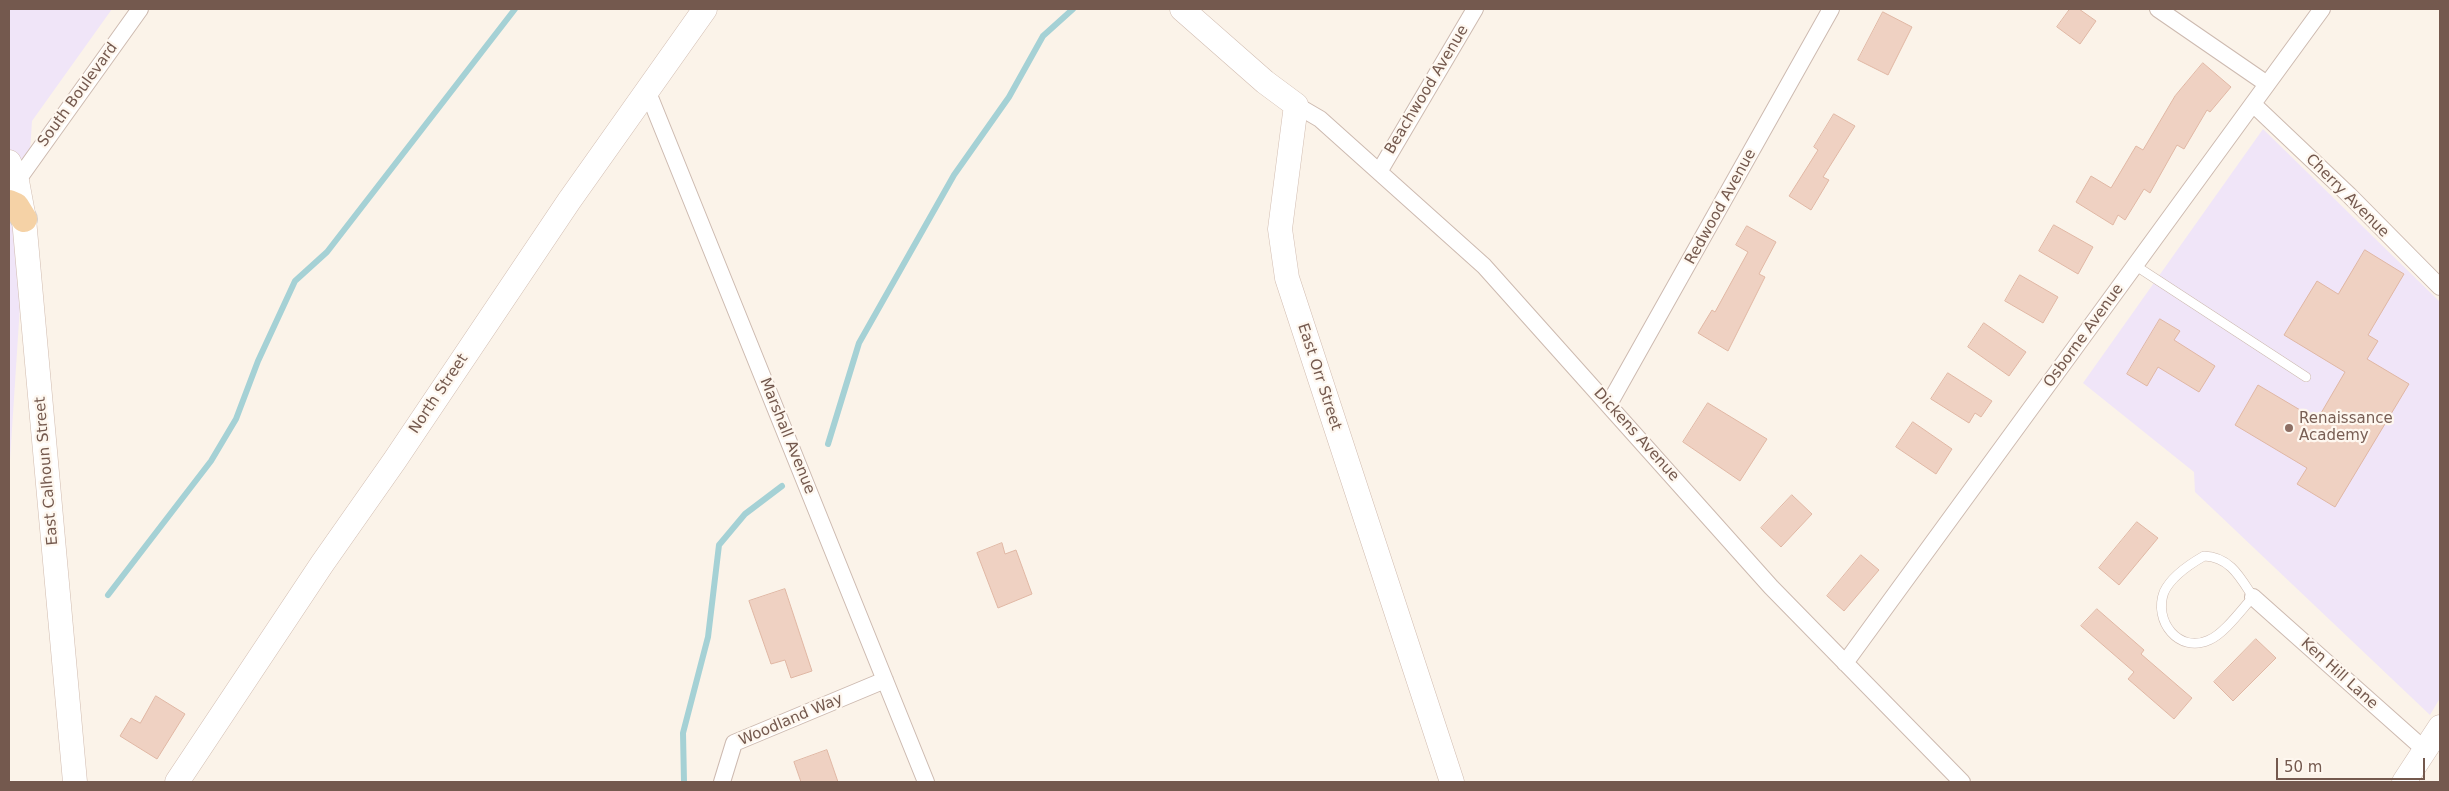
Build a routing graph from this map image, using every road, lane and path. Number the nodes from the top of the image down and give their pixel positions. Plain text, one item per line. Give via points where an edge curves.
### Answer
1 (140, 9) edge
2 (705, 9) edge
3 (1182, 9) edge
4 (1476, 9) edge
5 (1831, 9) edge
6 (2158, 9) edge
7 (2322, 9) edge
8 (2267, 84) junction
9 (647, 90) junction
10 (2253, 104) junction
11 (1296, 105) junction
12 (1379, 172) junction
13 (15, 191) edge
14 (2136, 266) junction
15 (2440, 288) edge
16 (2306, 377) dead end
17 (1609, 404) junction
18 (2253, 597) junction
19 (1845, 663) junction
20 (885, 680) junction
21 (2440, 727) edge
22 (2425, 750) junction
23 (75, 782) edge
24 (177, 782) edge
25 (722, 782) edge
26 (926, 782) edge
27 (1452, 782) edge
28 (1962, 782) edge
29 (2404, 782) edge

1 - 13 street, South Boulevard
2 - 9 street, North Street
3 - 11 street
4 - 12 street, Beachwood Avenue
5 - 17 street, Redwood Avenue
6 - 8 street
7 - 8 street, Osborne Avenue
8 - 10 street, Osborne Avenue
9 - 20 street, Marshall Avenue
9 - 24 street, North Street via 322,564
10 - 14 street, Osborne Avenue
10 - 15 street, Cherry Avenue
11 - 12 street, Dickens Avenue via 1320,119
11 - 27 street, East Orr Street via 1280,229 1287,278
12 - 17 street, Dickens Avenue via 1484,266
13 - 23 street, East Calhoun Street
14 - 16 lane
14 - 19 street, Osborne Avenue
17 - 19 street, Dickens Avenue via 1771,587
18 - 18 lane via 2230,565 2216,556 2204,556 2191,564 2164,592 2161,610 2165,626 2174,637 2193,644 2210,640
18 - 22 street, Ken Hill Lane
19 - 28 street, Dickens Avenue
20 - 25 street, Woodland Way via 734,742
20 - 26 street, Marshall Avenue
21 - 22 street
22 - 29 street

